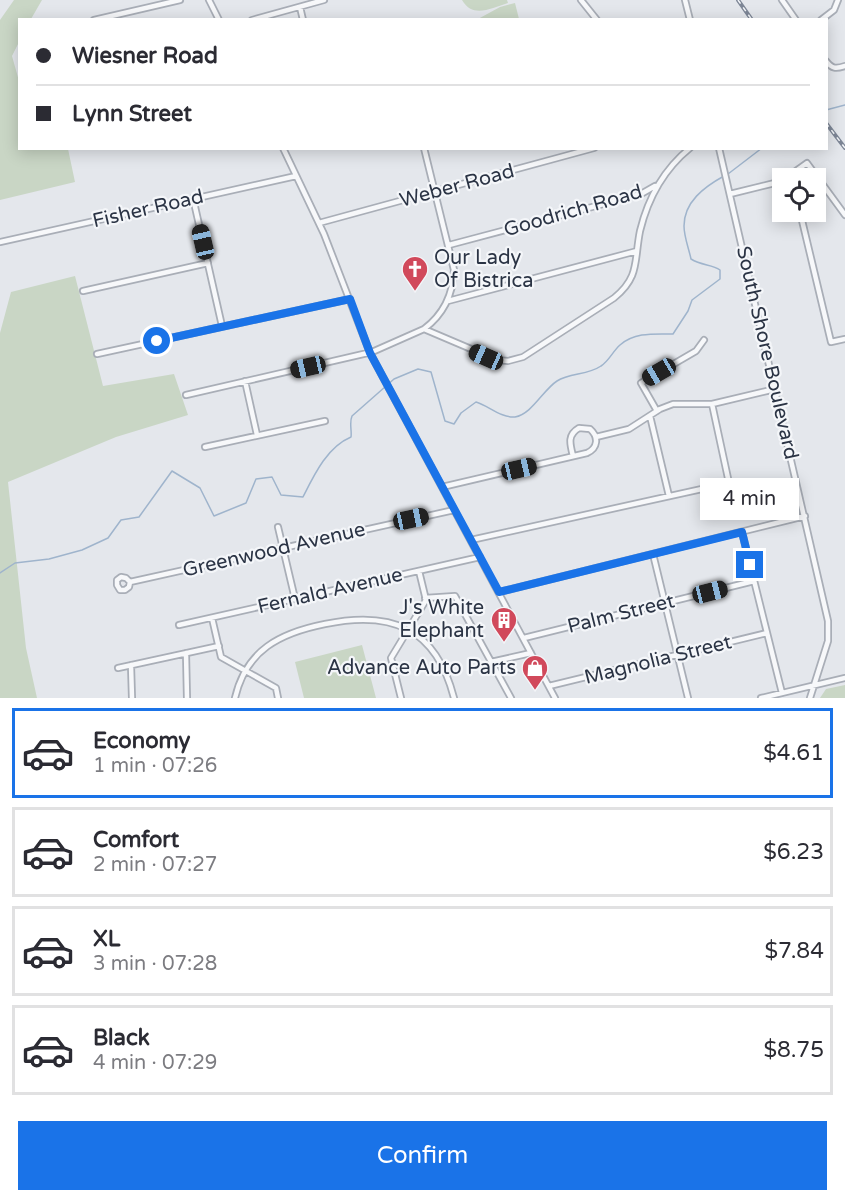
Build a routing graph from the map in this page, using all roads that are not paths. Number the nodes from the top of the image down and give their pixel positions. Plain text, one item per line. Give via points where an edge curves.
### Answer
1 (180, 0) edge
2 (209, 0) edge
3 (324, 0) edge
4 (581, 0) edge
5 (685, 0) edge
6 (782, 0) edge
7 (838, 0) edge
8 (300, 7) junction
9 (103, 18) edge
10 (218, 18) edge
11 (259, 18) edge
12 (303, 18) edge
13 (595, 18) edge
14 (690, 18) edge
15 (795, 18) edge
16 (824, 18) edge
17 (828, 63) edge
18 (845, 66) edge
19 (283, 150) edge
20 (424, 150) edge
21 (587, 150) edge
22 (688, 150) edge
23 (720, 150) edge
24 (296, 176) junction
25 (659, 182) junction
26 (772, 183) edge
27 (826, 189) edge
28 (435, 192) junction
29 (730, 194) junction
30 (193, 198) junction
31 (845, 215) edge
32 (802, 222) edge
33 (319, 223) junction
34 (0, 242) edge
35 (449, 244) junction
36 (637, 251) junction
37 (208, 263) junction
38 (83, 291) dead end
39 (350, 299) junction
40 (448, 301) junction
41 (222, 326) junction
42 (424, 329) junction
43 (845, 339) edge
44 (704, 340) dead end
45 (370, 353) junction
46 (97, 354) dead end
47 (245, 381) junction
48 (775, 389) junction
49 (186, 395) dead end
50 (712, 404) junction
51 (657, 411) junction
52 (650, 416) junction
53 (326, 421) dead end
54 (257, 435) junction
55 (596, 437) junction
56 (206, 447) dead end
57 (573, 456) junction
58 (442, 487) junction
59 (669, 496) junction
60 (454, 510) junction
61 (805, 516) junction
62 (278, 527) dead end
63 (742, 532) junction
64 (471, 540) junction
65 (283, 548) junction
66 (653, 554) junction
67 (480, 557) junction
68 (419, 571) junction
69 (754, 581) junction
70 (130, 582) dead end
71 (499, 592) junction
72 (425, 598) junction
73 (295, 599) junction
74 (665, 603) junction
75 (212, 618) junction
76 (179, 625) dead end
77 (409, 630) junction
78 (767, 633) junction
79 (524, 638) junction
80 (219, 646) junction
81 (186, 653) junction
82 (531, 653) junction
83 (678, 655) junction
84 (492, 663) junction
85 (131, 665) junction
86 (118, 668) dead end
87 (246, 671) junction
88 (845, 678) edge
89 (814, 685) junction
90 (549, 686) junction
91 (782, 693) junction
92 (132, 698) edge
93 (187, 698) edge
94 (235, 698) edge
95 (278, 698) edge
96 (401, 698) edge
97 (454, 698) edge
98 (511, 698) edge
99 (555, 698) edge
100 (688, 698) edge
101 (760, 698) edge
102 (810, 698) edge

1 - 9 street
2 - 10 street
3 - 8 street
4 - 13 street
5 - 14 street
6 - 15 street
7 - 16 street via 834,10
8 - 11 street
8 - 12 street
17 - 18 street via 835,68
19 - 24 street
20 - 28 street
21 - 28 street, Weber Road
22 - 25 street
23 - 29 street, South Shore Boulevard
24 - 30 street, Fisher Road
24 - 33 street
25 - 35 street, Goodrich Road via 641,194
25 - 36 street via 646,211
26 - 29 street
27 - 31 street
28 - 33 street, Weber Road
28 - 35 street
29 - 48 street, South Shore Boulevard
30 - 34 street, Fisher Road
30 - 37 street
32 - 43 street via 831,342
33 - 39 street
35 - 40 street via 454,270
36 - 40 street
36 - 42 street via 634,274 622,291 523,357 496,360
37 - 38 street
37 - 41 street
39 - 41 street
39 - 45 street
40 - 42 street
41 - 46 street
42 - 45 street
44 - 51 street via 696,351 641,383
45 - 47 street
45 - 58 street
47 - 49 street
47 - 54 street
48 - 50 street
48 - 61 street, South Shore Boulevard
50 - 51 street via 680,403
50 - 59 street via 729,483
51 - 52 street
52 - 55 street via 622,432
52 - 59 street
53 - 54 street
54 - 56 street
55 - 57 street via 590,452
55 - 57 street via 590,429 576,429 570,440
57 - 58 street
58 - 60 street
59 - 64 street
60 - 64 street
60 - 65 street, Greenwood Avenue
61 - 63 street
61 - 89 street, South Shore Boulevard via 829,628
62 - 65 street
63 - 66 street
63 - 69 street
64 - 67 street
65 - 70 street, Greenwood Avenue
65 - 73 street
66 - 71 street
66 - 74 street
67 - 68 street, Fernald Avenue
67 - 71 street
68 - 72 street
68 - 73 street, Fernald Avenue
69 - 74 street, Palm Street
69 - 78 street
71 - 79 street
72 - 77 street
72 - 84 street via 455,596
73 - 75 street, Fernald Avenue
74 - 79 street, Palm Street
74 - 83 street
75 - 76 street, Fernald Avenue
75 - 80 street
77 - 87 street via 386,621 361,618 298,629 267,646
77 - 96 street via 391,658
77 - 97 street via 438,657
78 - 83 street, Magnolia Street
78 - 91 street
79 - 82 street
80 - 81 street
80 - 87 street via 221,657
81 - 85 street
81 - 93 street
82 - 84 street
82 - 90 street
83 - 90 street, Magnolia Street
83 - 100 street
84 - 98 street
85 - 86 street
85 - 92 street
87 - 94 street
87 - 95 street via 276,688
88 - 89 street
89 - 91 street
89 - 102 street, South Shore Boulevard
90 - 99 street
91 - 101 street

